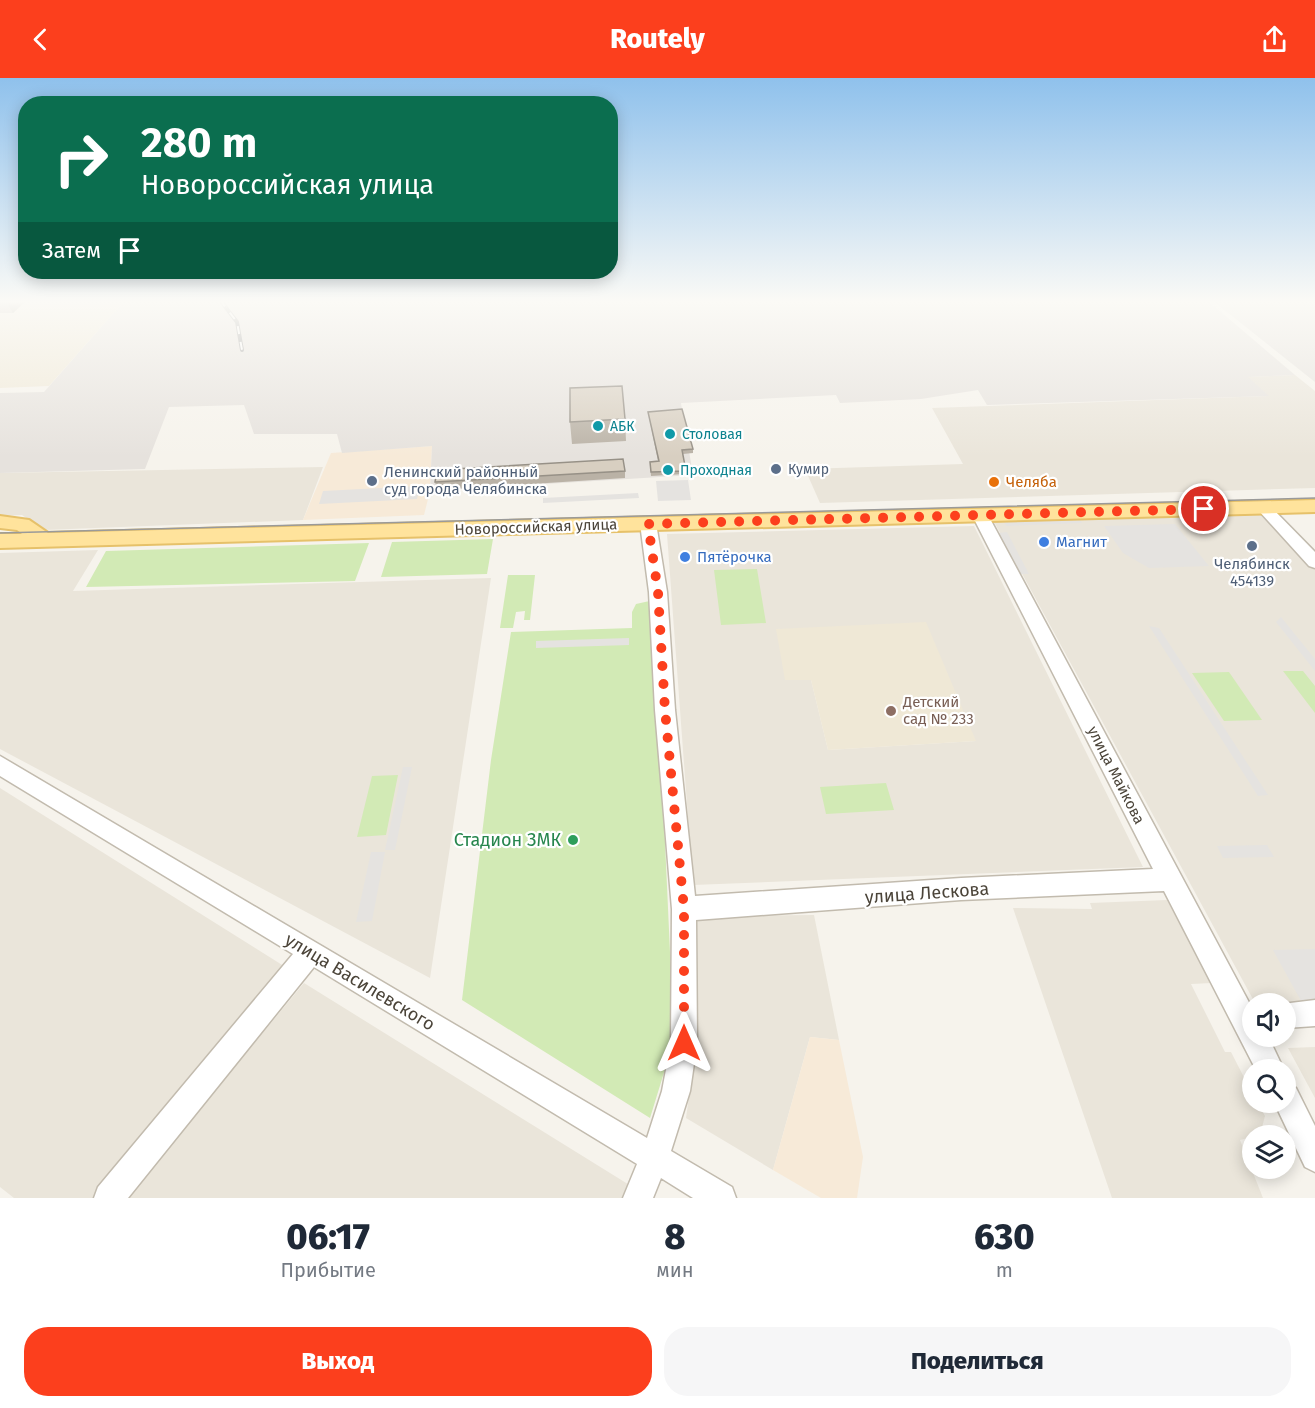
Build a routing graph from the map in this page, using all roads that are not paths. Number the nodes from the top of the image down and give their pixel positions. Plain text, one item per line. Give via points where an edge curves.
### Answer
1 (1315, 506) edge
2 (1264, 508) junction
3 (980, 515) junction
4 (0, 522) edge
5 (648, 524) junction
6 (44, 540) junction
7 (0, 541) edge
8 (1315, 562) edge
9 (0, 765) edge
10 (1170, 879) junction
11 (684, 909) junction
12 (311, 952) junction
13 (1242, 1011) edge
14 (1315, 1013) edge
15 (1296, 1014) edge
16 (1293, 1113) edge
17 (1315, 1157) edge
18 (654, 1158) junction
19 (109, 1198) edge
20 (638, 1198) edge
21 (721, 1198) edge

1 - 2 main road, Новороссийская улица
2 - 3 main road, Новороссийская улица
2 - 8 street
3 - 5 main road, Новороссийская улица
3 - 10 street, улица Майкова
4 - 6 main road via 22,524
5 - 6 main road, Новороссийская улица
5 - 11 street via 658,592
6 - 7 main road, Новороссийская улица
9 - 12 street, улица Василевского
10 - 11 street, улица Лескова
10 - 13 street, улица Майкова
11 - 18 street via 684,1043 676,1091
12 - 18 street, улица Василевского
12 - 19 street
14 - 15 street
16 - 17 street
18 - 20 street
18 - 21 street, улица Василевского

